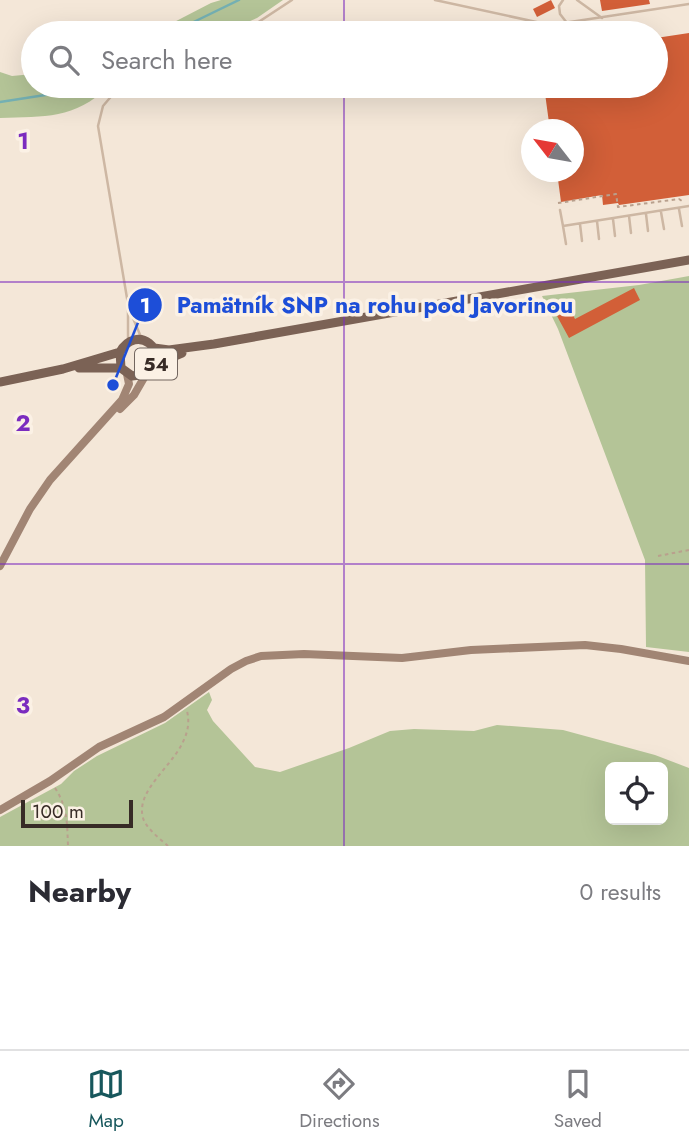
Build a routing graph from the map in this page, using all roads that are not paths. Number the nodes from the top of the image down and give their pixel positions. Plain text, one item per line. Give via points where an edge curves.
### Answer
1 (292, 0) edge
2 (435, 0) edge
3 (563, 0) edge
4 (577, 0) edge
5 (689, 4) edge
6 (602, 18) junction
7 (260, 21) edge
8 (532, 21) edge
9 (565, 21) edge
10 (581, 21) edge
11 (110, 98) edge
12 (687, 205) edge
13 (679, 208) junction
14 (560, 210) dead end
15 (661, 211) junction
16 (645, 213) junction
17 (629, 215) junction
18 (613, 218) junction
19 (596, 220) junction
20 (579, 223) junction
21 (563, 226) junction
22 (682, 226) dead end
23 (664, 229) dead end
24 (648, 231) dead end
25 (631, 233) dead end
26 (615, 236) dead end
27 (599, 239) dead end
28 (582, 241) dead end
29 (566, 244) dead end
30 (689, 260) edge
31 (128, 304) junction
32 (144, 340) junction
33 (128, 342) junction
34 (214, 344) junction
35 (154, 348) junction
36 (120, 352) junction
37 (156, 364) junction
38 (64, 369) junction
39 (124, 371) junction
40 (145, 376) junction
41 (0, 382) edge
42 (99, 426) junction
43 (0, 566) edge
44 (689, 661) edge
45 (0, 810) edge

1 - 7 lane
2 - 8 lane
3 - 9 lane via 559,6
4 - 6 lane
5 - 6 lane
6 - 10 lane
11 - 31 lane via 98,127
12 - 13 lane
13 - 15 lane
13 - 22 lane
14 - 21 lane
15 - 16 lane
15 - 23 lane
16 - 17 lane
16 - 24 lane
17 - 18 lane
17 - 25 lane
18 - 19 lane
18 - 26 lane
19 - 20 lane
19 - 27 lane
20 - 21 lane
20 - 28 lane
21 - 29 lane
30 - 34 main road, 54
31 - 32 lane
31 - 33 lane
32 - 33 main road, 54
32 - 35 main road, 54
33 - 36 main road, 54
34 - 35 main road, 54
34 - 37 main road, 54
35 - 37 main road, 54
36 - 38 main road, 54
36 - 39 main road, 54
37 - 40 main road, 54
38 - 39 main road, 54
38 - 41 main road, 54
39 - 40 main road, 54
39 - 42 street via 127,392
40 - 42 street via 130,399
42 - 43 street via 41,492
44 - 45 street via 585,645 402,658 270,655 239,664 164,717 99,747

